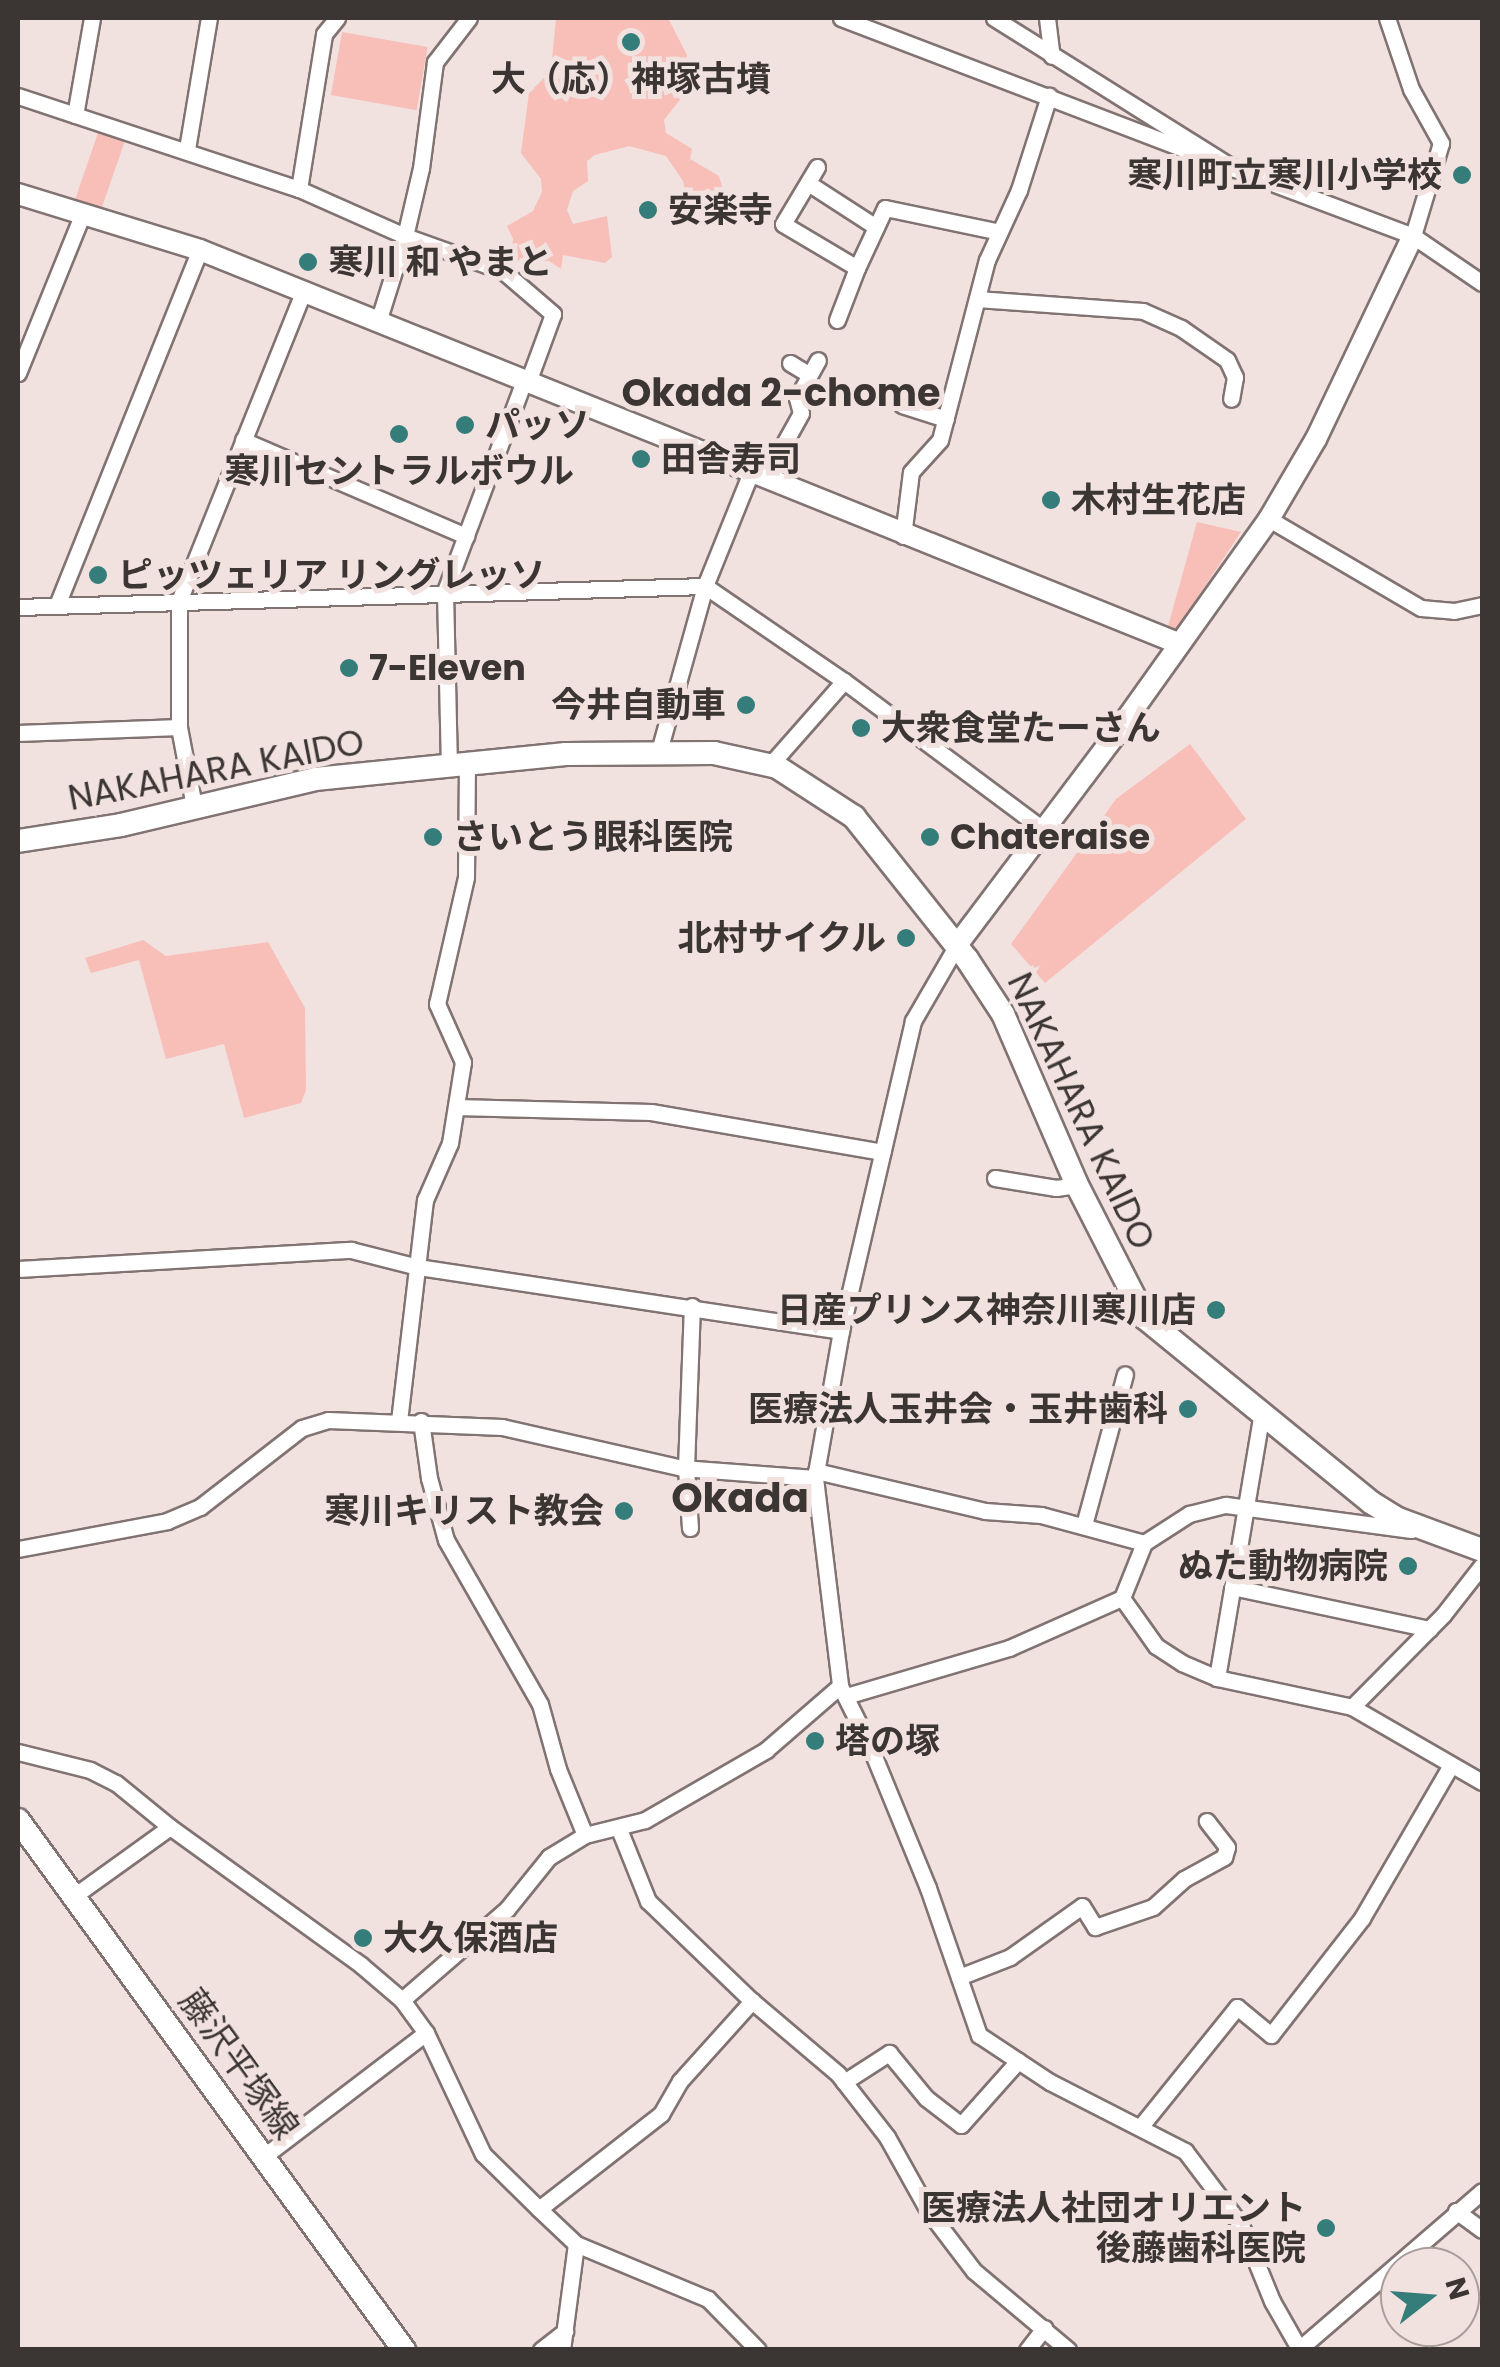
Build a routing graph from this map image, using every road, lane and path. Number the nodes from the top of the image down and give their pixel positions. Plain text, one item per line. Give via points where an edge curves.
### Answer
1 (92, 18) edge
2 (208, 18) edge
3 (337, 18) edge
4 (469, 18) edge
5 (841, 18) edge
6 (994, 18) edge
7 (1047, 18) edge
8 (1387, 18) edge
9 (1052, 56) junction
10 (18, 96) edge
11 (1049, 96) junction
12 (76, 115) junction
13 (1152, 118) junction
14 (1143, 133) junction
15 (187, 150) junction
16 (817, 167) dead end
17 (1235, 169) junction
18 (808, 184) junction
19 (300, 189) junction
20 (18, 194) edge
21 (82, 215) junction
22 (876, 227) junction
23 (1000, 232) junction
24 (405, 236) junction
25 (1413, 236) junction
26 (200, 250) junction
27 (857, 268) junction
28 (1482, 283) edge
29 (304, 292) junction
30 (977, 299) junction
31 (837, 320) dead end
32 (378, 322) junction
33 (790, 363) dead end
34 (18, 373) edge
35 (526, 381) junction
36 (1231, 399) dead end
37 (902, 405) dead end
38 (946, 419) junction
39 (244, 440) junction
40 (758, 475) junction
41 (1268, 518) junction
42 (466, 536) junction
43 (902, 536) junction
44 (705, 586) junction
45 (445, 591) junction
46 (179, 601) junction
47 (57, 605) junction
48 (1482, 605) edge
49 (18, 607) edge
50 (1180, 644) junction
51 (844, 681) junction
52 (180, 727) junction
53 (18, 733) edge
54 (659, 751) junction
55 (770, 765) junction
56 (458, 767) junction
57 (194, 806) junction
58 (1045, 830) junction
59 (18, 841) edge
60 (957, 945) junction
61 (456, 1107) junction
62 (883, 1152) junction
63 (995, 1178) dead end
64 (1078, 1184) junction
65 (418, 1267) junction
66 (18, 1268) edge
67 (692, 1306) junction
68 (841, 1331) junction
69 (1125, 1374) dead end
70 (1261, 1416) junction
71 (399, 1421) junction
72 (421, 1421) junction
73 (686, 1468) junction
74 (816, 1474) junction
75 (1245, 1508) junction
76 (1084, 1525) junction
77 (690, 1528) dead end
78 (1424, 1530) junction
79 (1144, 1543) junction
80 (18, 1549) edge
81 (1482, 1550) edge
82 (1482, 1564) edge
83 (1232, 1587) junction
84 (1122, 1598) junction
85 (1430, 1629) junction
86 (1217, 1678) junction
87 (843, 1691) junction
88 (1352, 1707) junction
89 (18, 1752) edge
90 (1452, 1765) junction
91 (1482, 1782) edge
92 (18, 1820) edge
93 (1207, 1821) dead end
94 (170, 1827) junction
95 (619, 1829) junction
96 (586, 1835) junction
97 (74, 1896) junction
98 (959, 1976) junction
99 (402, 2000) junction
100 (752, 2002) junction
101 (426, 2033) junction
102 (1018, 2061) junction
103 (844, 2082) junction
104 (1141, 2126) junction
105 (263, 2157) junction
106 (1482, 2192) edge
107 (539, 2209) junction
108 (1456, 2211) junction
109 (1482, 2230) edge
110 (576, 2244) junction
111 (1044, 2328) junction
112 (565, 2331) junction
113 (1299, 2349) edge
114 (404, 2350) edge
115 (541, 2350) edge
116 (562, 2350) edge
117 (758, 2350) edge
118 (1027, 2350) edge
119 (1068, 2350) edge

1 - 12 street
2 - 15 street
3 - 19 street via 324,34
4 - 24 street via 435,62
5 - 11 street
6 - 9 street
7 - 9 street
8 - 25 street via 1411,89 1441,143
9 - 13 street
10 - 12 street
11 - 14 street
11 - 23 street
12 - 15 street
13 - 14 street
13 - 17 street
14 - 17 street
15 - 19 street
16 - 18 street
17 - 25 street
18 - 22 street
18 - 27 street via 783,224
19 - 24 street
20 - 21 street
21 - 26 street
21 - 34 street
22 - 23 street via 885,208
22 - 27 street
23 - 30 street
24 - 32 street
24 - 35 street via 503,271 553,314
25 - 28 street
25 - 41 street via 1316,439
26 - 29 street
26 - 47 street
27 - 31 street
29 - 32 street
29 - 39 street
30 - 36 street via 1143,311 1227,360 1235,377
30 - 38 street
32 - 35 street
33 - 40 street via 814,367 797,398 807,416
35 - 40 street
35 - 42 street
37 - 38 street
38 - 43 street via 940,440 911,472
39 - 42 street
39 - 46 street
40 - 43 street
40 - 44 street
41 - 48 street via 1420,608
41 - 50 street
42 - 45 street
43 - 50 street
44 - 45 street
44 - 51 street
44 - 54 street
45 - 46 street
45 - 56 street
46 - 47 street
46 - 52 street
47 - 49 street
50 - 58 street
51 - 55 street
51 - 58 street
52 - 53 street
52 - 57 street
54 - 55 main road, NAKAHARA KAIDO
54 - 56 main road, NAKAHARA KAIDO
55 - 60 main road, NAKAHARA KAIDO via 814,786 854,817
56 - 57 main road, NAKAHARA KAIDO via 315,780
56 - 61 street via 466,876 438,1004 463,1062
57 - 59 main road, NAKAHARA KAIDO
58 - 60 street
60 - 62 street via 913,1021
60 - 64 main road, NAKAHARA KAIDO via 1003,1014
61 - 62 street via 650,1112
61 - 65 street via 450,1143 425,1200
62 - 68 street
63 - 64 street via 1056,1188
64 - 70 main road, NAKAHARA KAIDO via 1145,1318
65 - 66 street via 351,1250
65 - 67 street
65 - 71 street
67 - 68 street
67 - 73 street
68 - 74 street
69 - 76 street
70 - 75 street
70 - 78 main road, NAKAHARA KAIDO via 1372,1503
71 - 72 street
71 - 80 street via 328,1420 302,1428 200,1507 166,1521
72 - 73 street via 502,1428
72 - 96 street via 446,1540 540,1704
73 - 74 street
73 - 77 street
74 - 76 street via 956,1506
74 - 87 street
75 - 78 street
75 - 79 street via 1226,1505 1189,1514
75 - 83 street
76 - 79 street
78 - 81 main road, NAKAHARA KAIDO
79 - 84 street
82 - 85 street
83 - 85 street
83 - 86 street
84 - 86 street via 1156,1646
84 - 87 street via 1009,1648
85 - 88 street
86 - 88 street
87 - 95 street via 766,1750
87 - 98 street
88 - 90 street
89 - 94 street via 116,1782
90 - 91 street
90 - 104 street via 1362,1918 1271,2035 1237,2007
92 - 97 main road, 藤沢平塚線
93 - 98 street via 1227,1846 1224,1857 1153,1906 1095,1927 1082,1906 1010,1957
94 - 97 street
94 - 99 street via 320,1932
95 - 96 street
95 - 100 street via 648,1901
96 - 99 street via 549,1857 507,1909
97 - 105 main road, 藤沢平塚線
98 - 102 street via 979,2035
99 - 101 street
100 - 103 street
100 - 107 street via 680,2081 661,2114
101 - 105 street
101 - 107 street via 483,2154
102 - 103 street via 961,2124 926,2098 889,2054
102 - 104 street
103 - 111 street via 974,2271
104 - 113 street via 1184,2151 1241,2225
105 - 114 main road, 藤沢平塚線
106 - 108 street
107 - 110 street
108 - 109 street
108 - 113 street
110 - 112 street
110 - 117 street via 708,2299
111 - 118 street
111 - 119 street
112 - 115 street
112 - 116 street

